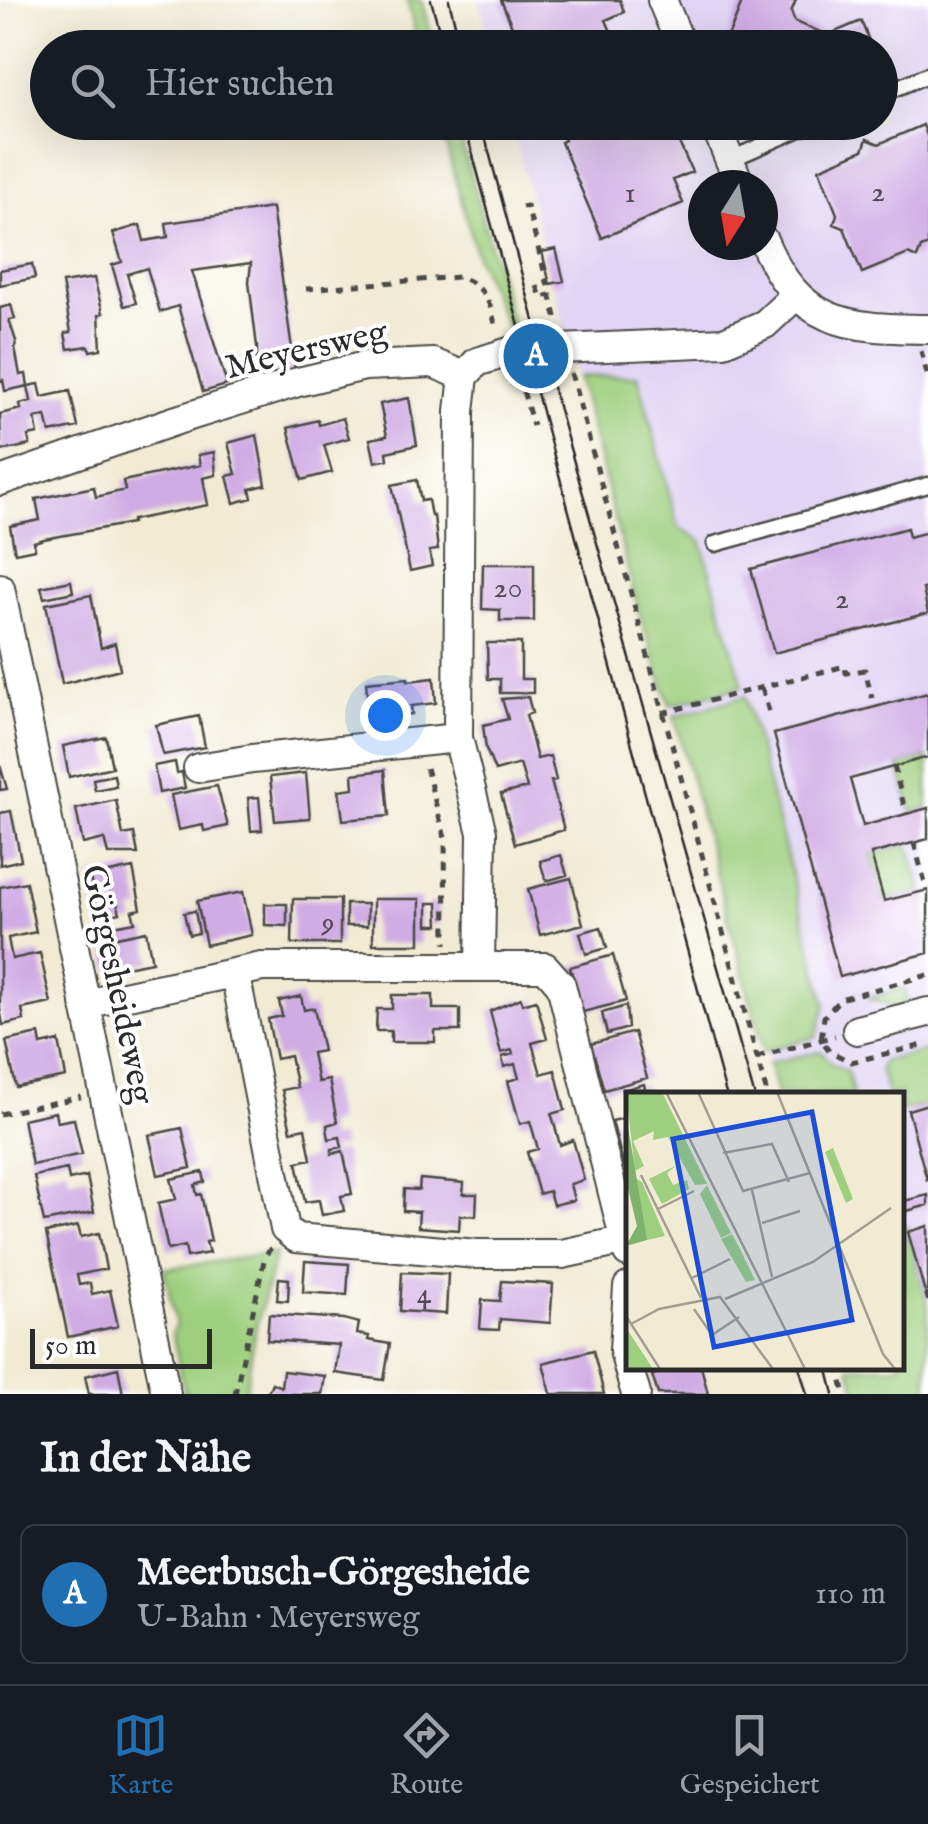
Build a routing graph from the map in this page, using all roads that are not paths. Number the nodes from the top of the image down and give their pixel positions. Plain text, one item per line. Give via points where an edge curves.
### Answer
1 (662, 0) edge
2 (674, 30) edge
3 (928, 78) edge
4 (898, 87) edge
5 (721, 140) edge
6 (786, 140) edge
7 (733, 170) edge
8 (737, 170) edge
9 (771, 260) edge
10 (795, 296) junction
11 (928, 329) edge
12 (464, 376) junction
13 (0, 481) edge
14 (928, 485) edge
15 (715, 544) dead end
16 (0, 588) edge
17 (460, 749) junction
18 (198, 768) dead end
19 (480, 967) junction
20 (235, 972) junction
21 (85, 1004) junction
22 (928, 1012) edge
23 (857, 1030) road end
24 (626, 1236) edge
25 (626, 1240) edge
26 (626, 1318) edge
27 (626, 1358) edge
28 (629, 1369) edge
29 (166, 1394) edge
30 (636, 1394) edge

1 - 2 street
3 - 4 lane
5 - 7 street
6 - 8 lane
9 - 10 street
10 - 11 street via 824,316 861,328
10 - 12 street via 765,324 737,330 724,342 676,338 506,352 477,362
12 - 13 street, Meyersweg via 433,364 365,366
12 - 17 street
14 - 15 lane
16 - 21 street, Görgesheideweg
17 - 18 street via 252,758
17 - 19 street via 482,833
19 - 20 street
19 - 24 street via 545,968 561,986
20 - 21 street
20 - 25 street via 286,1230 296,1238 477,1254 562,1254
21 - 29 street, Görgesheideweg
22 - 23 street
26 - 27 street
28 - 30 street

